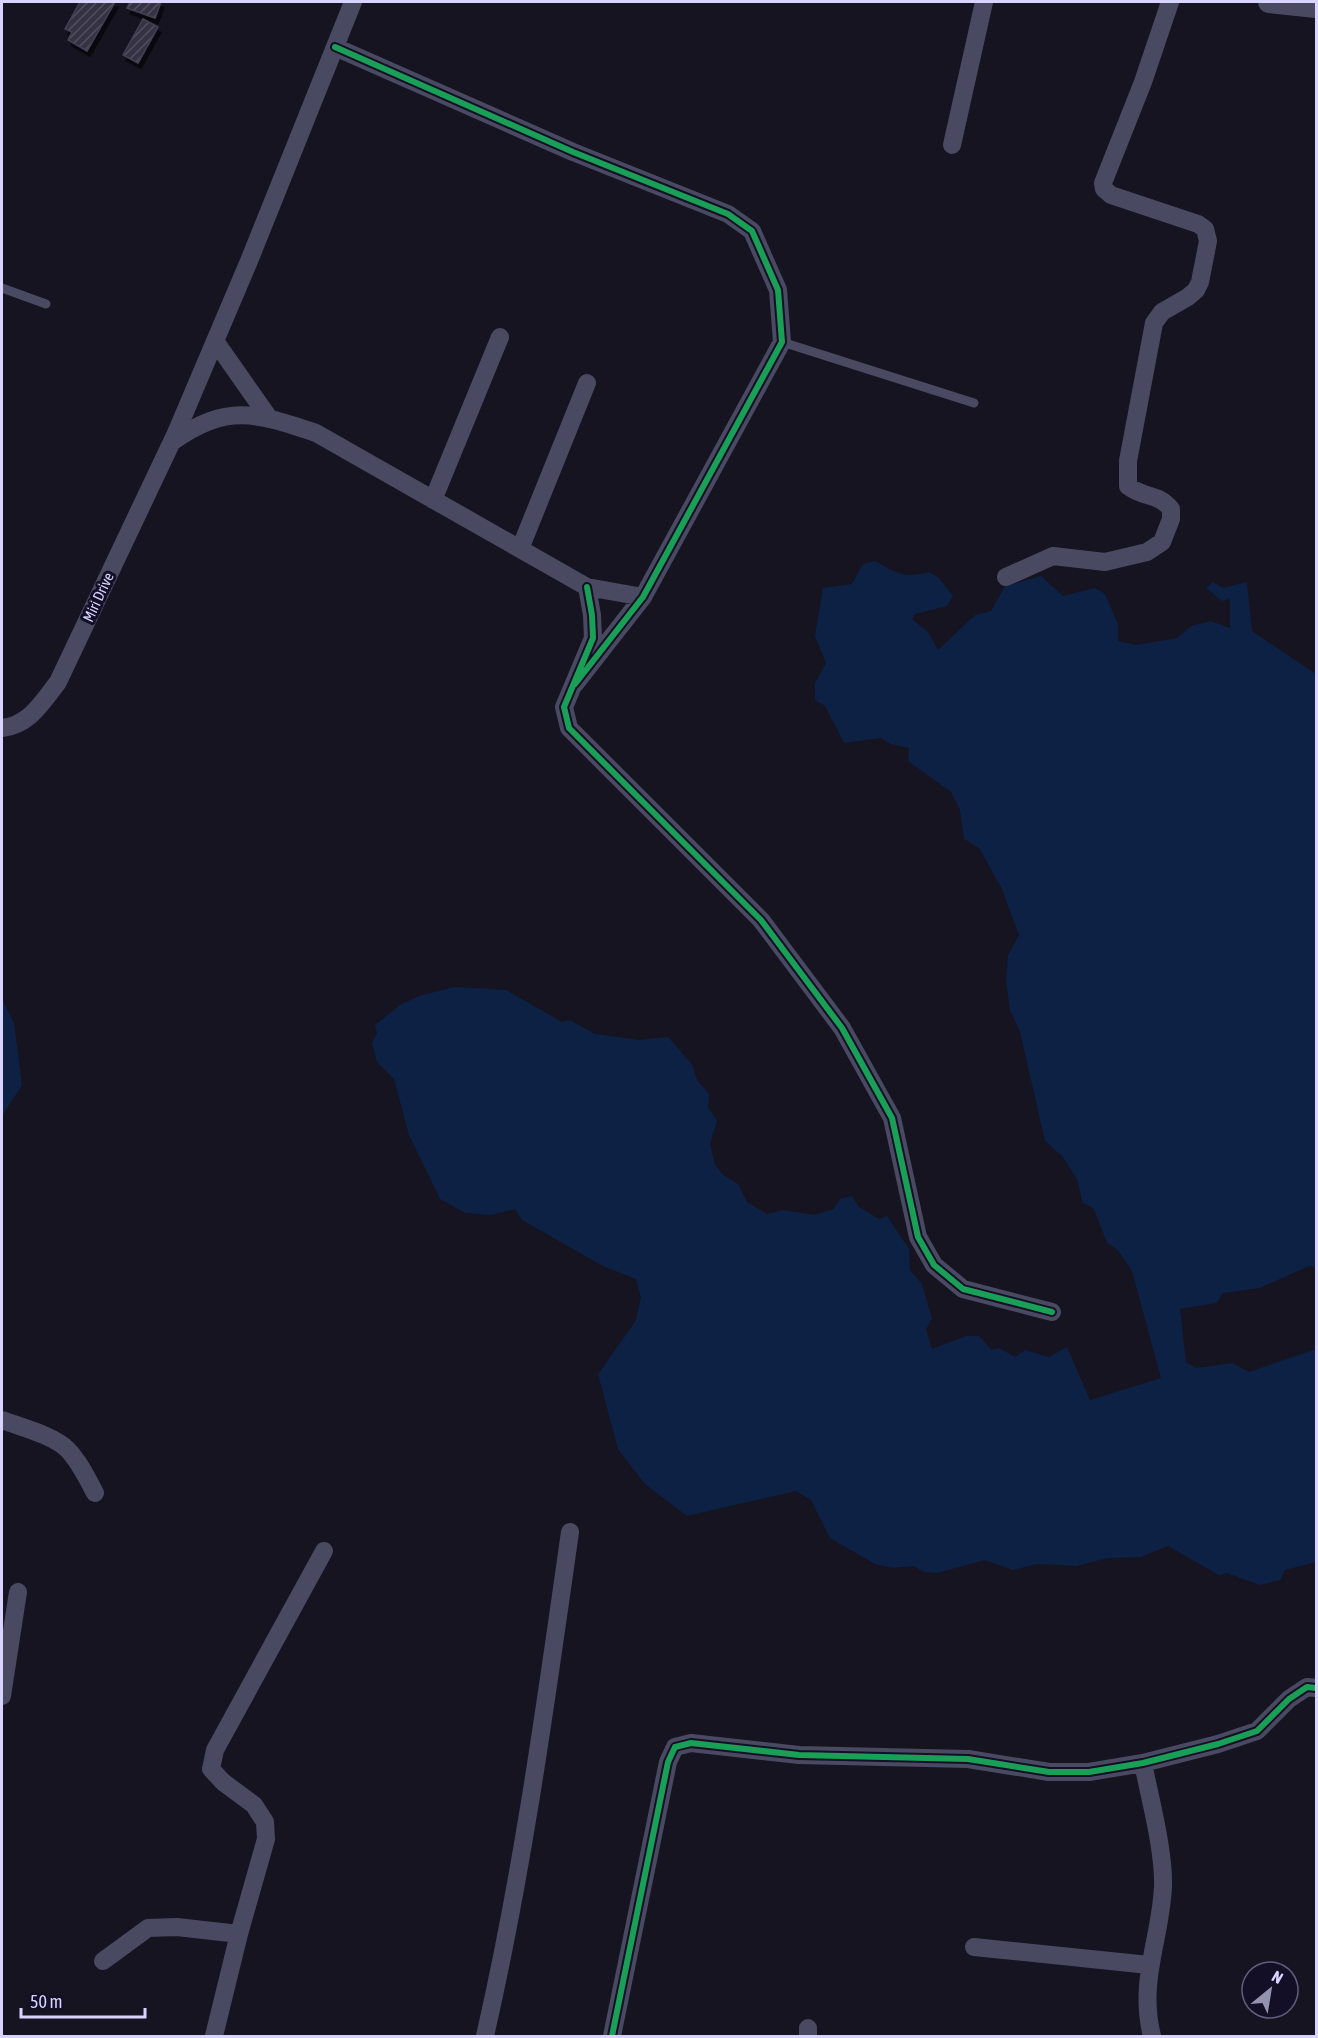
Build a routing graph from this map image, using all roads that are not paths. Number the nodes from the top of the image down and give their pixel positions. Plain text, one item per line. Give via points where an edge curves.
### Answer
1 (353, 2) edge
2 (984, 2) edge
3 (1170, 2) edge
4 (1269, 2) edge
5 (1317, 7) edge
6 (335, 47) junction
7 (952, 146) dead end
8 (2, 288) edge
9 (46, 304) dead end
10 (500, 337) dead end
11 (215, 341) junction
12 (782, 342) junction
13 (587, 383) dead end
14 (974, 403) dead end
15 (269, 418) junction
16 (170, 443) junction
17 (433, 500) junction
18 (520, 549) junction
19 (1006, 577) dead end
20 (587, 587) junction
21 (644, 597) junction
22 (575, 684) junction
23 (2, 728) edge
24 (1052, 1312) dead end
25 (2, 1420) edge
26 (95, 1493) dead end
27 (570, 1532) dead end
28 (324, 1551) dead end
29 (18, 1592) dead end
30 (1317, 1688) edge
31 (2, 1696) edge
32 (1143, 1762) junction
33 (239, 1934) junction
34 (974, 1947) dead end
35 (103, 1960) dead end
36 (1149, 1965) junction
37 (214, 2037) edge
38 (486, 2037) edge
39 (612, 2037) edge
40 (1152, 2037) edge

1 - 6 street, Miri Drive
2 - 7 street
3 - 19 street via 1103,183 1112,195 1198,224 1205,229 1208,242 1196,290 1162,312 1154,323 1128,461 1128,486 1135,492 1163,499 1171,509 1171,519 1162,542 1147,552 1105,562 1053,556
4 - 5 street
6 - 11 street, Miri Drive
6 - 12 street via 573,152 728,214 753,231 768,265 778,290
8 - 9 lane
10 - 17 street
11 - 15 street
11 - 16 street, Miri Drive
12 - 14 lane
12 - 21 street
13 - 18 street
15 - 16 street via 238,414 207,420
15 - 17 street via 316,433
16 - 23 street, Miri Drive via 58,682 34,713 12,727
17 - 18 street
18 - 20 street
20 - 21 street
20 - 22 street via 593,638
21 - 22 street
22 - 24 street via 564,707 569,728 761,920 842,1028 892,1118 918,1237 933,1265 963,1289
25 - 26 street via 65,1447
27 - 38 street via 539,1742
28 - 33 street via 215,1750 211,1769 254,1805 265,1822 266,1839
29 - 31 street
30 - 32 street via 1307,1687 1289,1699 1257,1731
32 - 36 street via 1163,1886
32 - 39 street via 1089,1773 1049,1772 968,1759 799,1755 691,1743 675,1748 668,1762
33 - 35 street via 148,1928
33 - 37 street
34 - 36 street
36 - 40 street via 1147,2005

